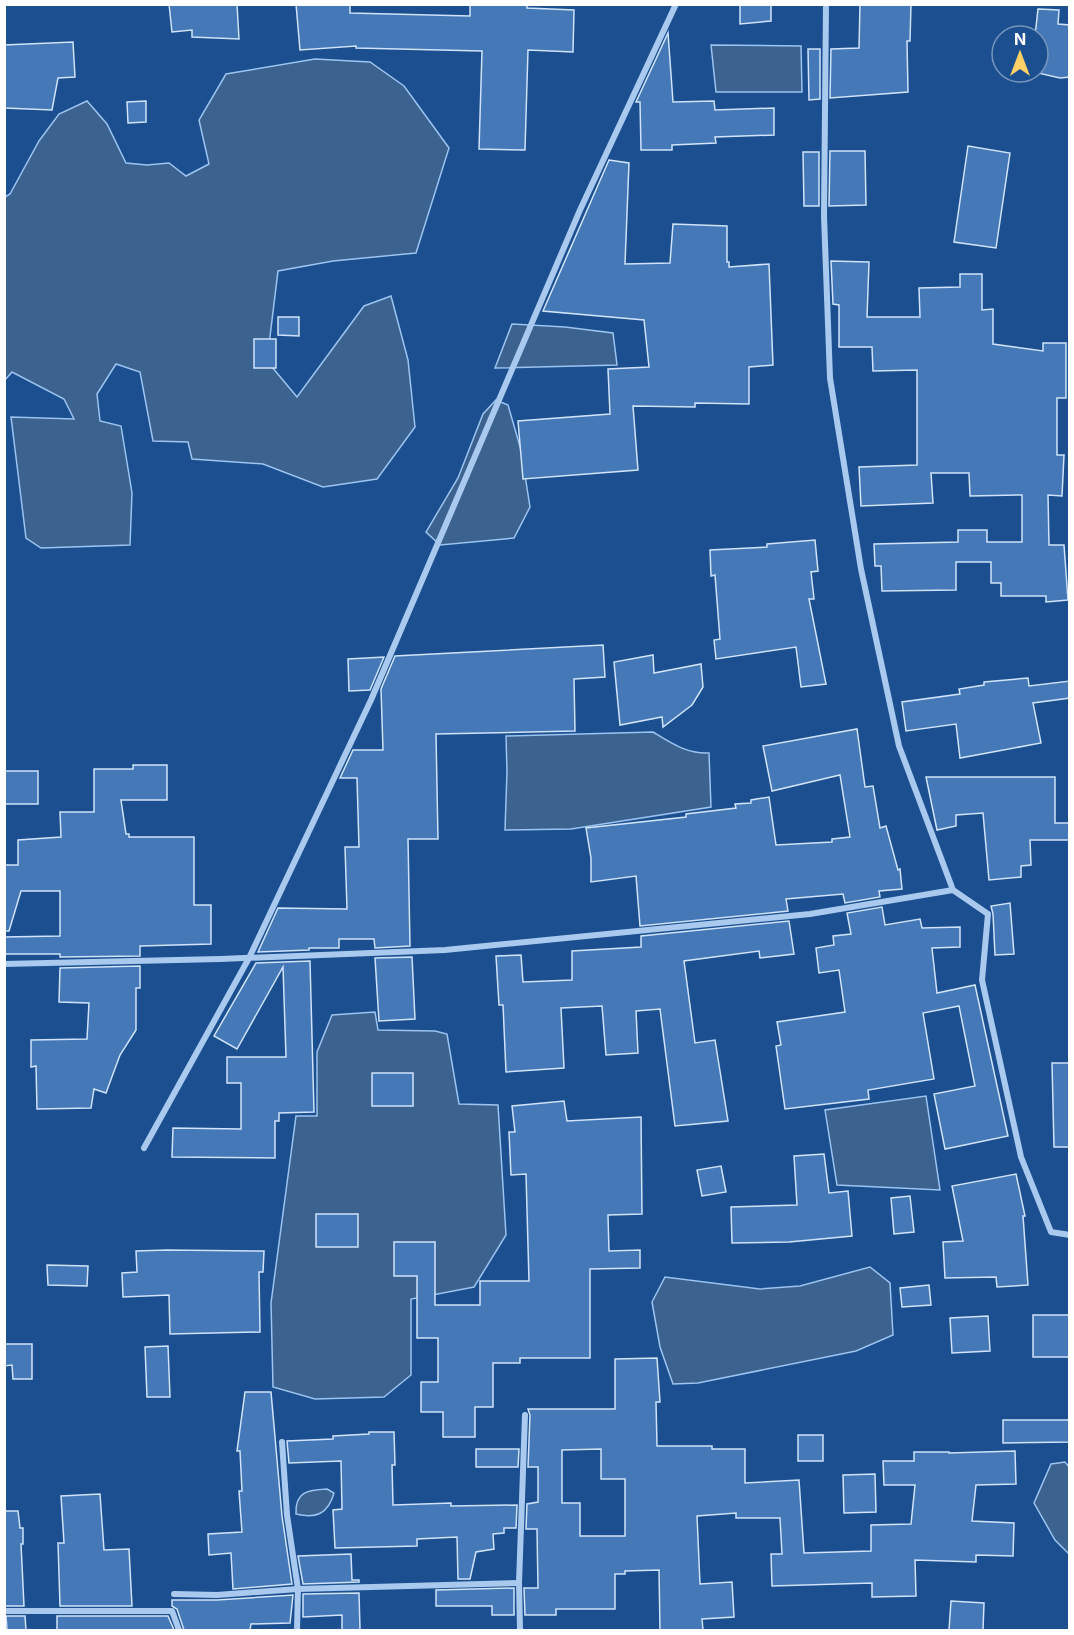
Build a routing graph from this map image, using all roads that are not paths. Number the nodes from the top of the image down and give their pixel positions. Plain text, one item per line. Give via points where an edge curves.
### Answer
1 (676, 4) edge
2 (826, 4) edge
3 (952, 890) junction
4 (249, 958) junction
5 (4, 964) edge
6 (144, 1148) dead end
7 (1070, 1235) edge
8 (525, 1415) dead end
9 (282, 1442) dead end
10 (519, 1583) junction
11 (298, 1589) junction
12 (174, 1594) dead end
13 (4, 1611) edge
14 (179, 1630) edge
15 (297, 1630) edge
16 (520, 1630) edge

1 - 4 street via 580,210 371,699
2 - 3 street via 824,216 830,378 861,569 899,746
3 - 4 street via 810,914 445,950
3 - 7 street via 988,914 982,980 1021,1157 1051,1233
4 - 5 street
4 - 6 street
8 - 10 street
9 - 11 street
10 - 11 street
10 - 16 street
11 - 12 street
11 - 15 street
13 - 14 street via 172,1611

